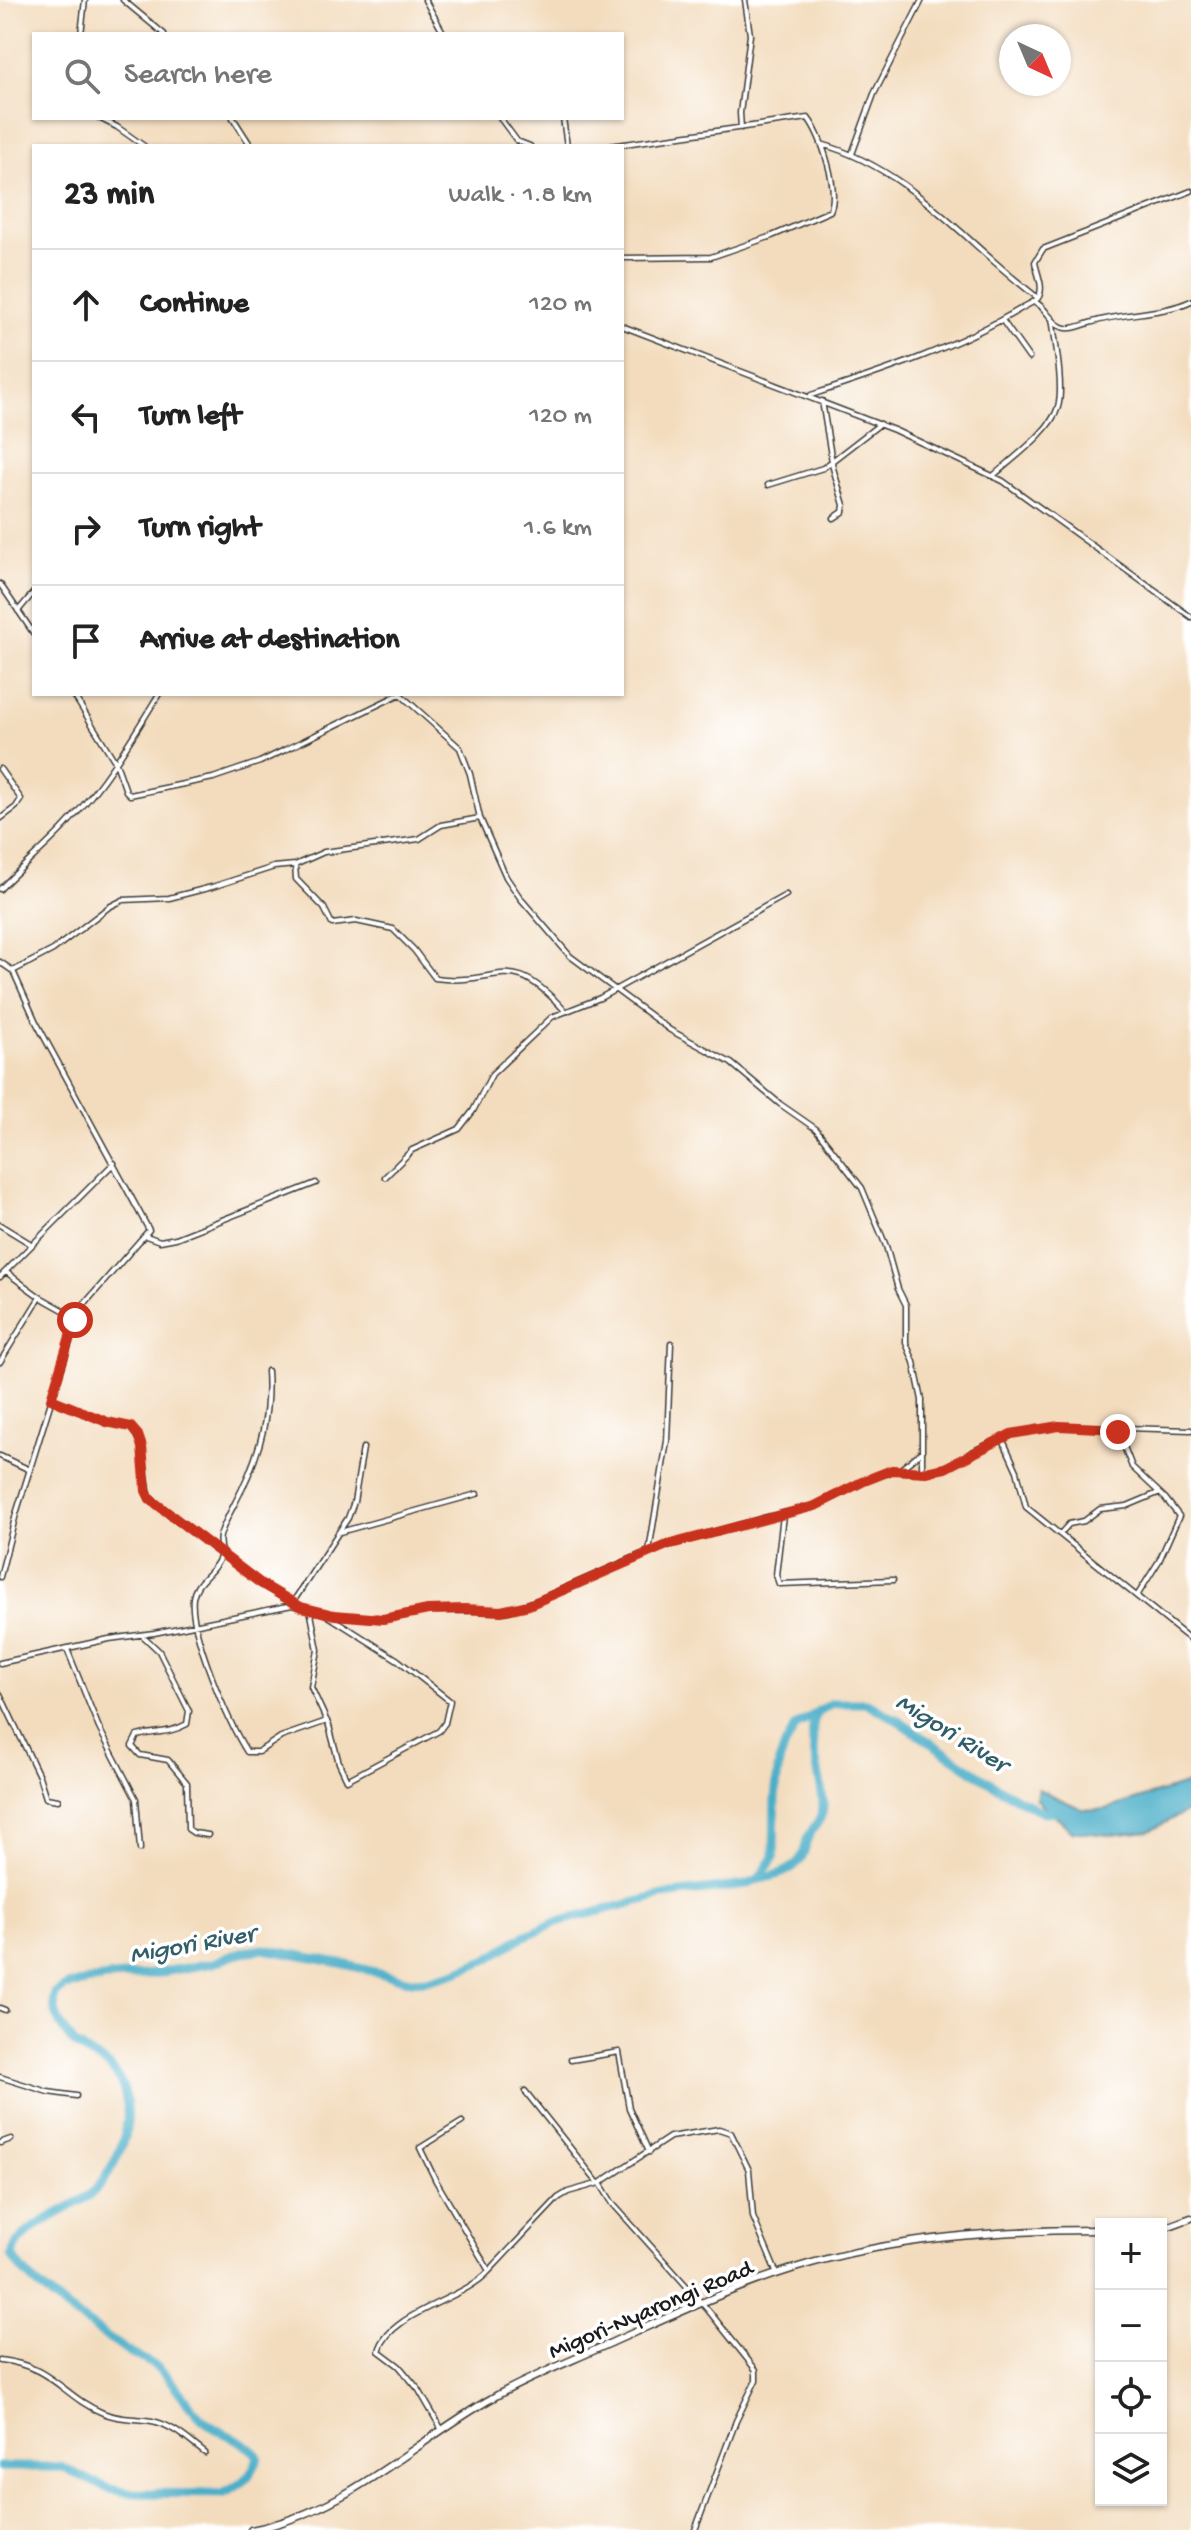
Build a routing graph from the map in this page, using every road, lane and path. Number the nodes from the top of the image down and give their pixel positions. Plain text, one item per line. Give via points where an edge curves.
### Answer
1 (85, 0) edge
2 (123, 0) edge
3 (425, 0) edge
4 (745, 0) edge
5 (922, 0) edge
6 (81, 32) edge
7 (162, 32) edge
8 (443, 32) edge
9 (103, 120) edge
10 (234, 120) edge
11 (501, 120) edge
12 (563, 120) edge
13 (741, 128) junction
14 (141, 144) edge
15 (250, 144) edge
16 (525, 144) edge
17 (567, 144) edge
18 (624, 144) edge
19 (821, 144) junction
20 (852, 154) junction
21 (1191, 191) edge
22 (624, 258) edge
23 (1036, 300) junction
24 (1191, 301) edge
25 (1052, 318) junction
26 (1002, 320) junction
27 (624, 327) edge
28 (1029, 358) dead end
29 (808, 395) junction
30 (822, 401) junction
31 (880, 424) junction
32 (831, 461) junction
33 (993, 476) junction
34 (768, 485) dead end
35 (834, 518) dead end
36 (0, 584) edge
37 (32, 594) edge
38 (18, 611) junction
39 (1191, 617) edge
40 (32, 631) edge
41 (74, 696) edge
42 (158, 696) edge
43 (396, 696) edge
44 (402, 696) edge
45 (116, 763) junction
46 (0, 769) edge
47 (480, 818) junction
48 (0, 819) edge
49 (295, 865) junction
50 (0, 889) edge
51 (786, 895) dead end
52 (0, 962) edge
53 (13, 971) junction
54 (615, 989) junction
55 (566, 1012) junction
56 (114, 1163) junction
57 (385, 1177) dead end
58 (316, 1183) dead end
59 (0, 1225) edge
60 (146, 1236) junction
61 (31, 1244) junction
62 (5, 1272) junction
63 (0, 1277) edge
64 (40, 1297) junction
65 (74, 1316) junction
66 (671, 1343) dead end
67 (0, 1362) edge
68 (267, 1371) dead end
69 (51, 1399) junction
70 (1117, 1429) junction
71 (1191, 1430) edge
72 (1002, 1438) junction
73 (363, 1448) dead end
74 (921, 1452) junction
75 (0, 1456) edge
76 (900, 1469) junction
77 (30, 1470) junction
78 (922, 1472) junction
79 (1159, 1492) junction
80 (477, 1494) dead end
81 (783, 1515) junction
82 (340, 1532) junction
83 (1060, 1534) junction
84 (220, 1551) junction
85 (649, 1551) junction
86 (0, 1577) edge
87 (893, 1580) dead end
88 (1137, 1596) junction
89 (293, 1602) junction
90 (301, 1607) junction
91 (310, 1609) junction
92 (324, 1613) junction
93 (194, 1623) junction
94 (142, 1635) junction
95 (1191, 1640) edge
96 (67, 1649) junction
97 (0, 1663) edge
98 (0, 1694) edge
99 (327, 1721) junction
100 (58, 1800) dead end
101 (208, 1835) dead end
102 (140, 1849) dead end
103 (571, 2060) dead end
104 (0, 2077) edge
105 (525, 2091) dead end
106 (76, 2096) dead end
107 (462, 2122) dead end
108 (11, 2139) dead end
109 (0, 2143) edge
110 (649, 2152) junction
111 (599, 2184) junction
112 (1191, 2218) edge
113 (1167, 2227) edge
114 (1095, 2230) edge
115 (489, 2271) junction
116 (777, 2274) junction
117 (699, 2303) junction
118 (0, 2360) edge
119 (442, 2430) junction
120 (205, 2453) dead end
121 (265, 2529) edge
122 (251, 2530) edge
123 (695, 2530) edge

1 - 6 street
2 - 7 street
3 - 8 street
4 - 13 street via 750,35
5 - 20 street via 871,101
9 - 14 street
10 - 15 street
11 - 16 street
12 - 17 street
13 - 18 street
13 - 19 street via 809,118
19 - 20 street
19 - 22 street via 832,194 828,212 711,257
20 - 23 street via 909,187
21 - 23 street via 1043,249 1035,264 1041,286
23 - 25 street
23 - 26 street
24 - 25 street via 1069,328
25 - 33 street via 1058,408 1035,438
26 - 28 street
26 - 29 street via 929,353
27 - 29 street
29 - 30 street
30 - 31 street
30 - 32 street
31 - 32 street
31 - 33 street
32 - 34 street
32 - 35 street via 844,505
33 - 39 street
36 - 38 street
37 - 38 street
38 - 40 street
41 - 45 street
42 - 45 street
43 - 45 street via 260,762 206,780 130,795
44 - 47 street via 460,748
45 - 50 street via 68,824
46 - 48 street via 21,799
47 - 49 street via 441,825 419,839 324,852
47 - 54 street via 521,899 570,956
49 - 53 street via 169,898 116,902 53,950
49 - 55 street via 296,879 332,924 356,921 393,929 432,977 527,976
51 - 54 street
52 - 53 street
53 - 56 street
54 - 55 street
54 - 74 street via 677,1034 731,1063 816,1129 862,1188 906,1305 905,1340 922,1404
55 - 57 street via 552,1017 492,1074 459,1129 412,1150
56 - 60 street via 149,1228
56 - 61 street
58 - 60 street via 176,1238 160,1241
59 - 61 street
60 - 65 street
61 - 62 street
62 - 63 street
62 - 64 street
64 - 65 street
64 - 67 street
65 - 69 street
66 - 85 street via 667,1441
68 - 84 street via 265,1427 221,1533
69 - 77 street
69 - 84 street via 133,1428 142,1447 149,1498
70 - 71 street
70 - 72 street via 1059,1426
70 - 79 street via 1132,1467
72 - 78 street via 945,1468
72 - 83 street via 1026,1507
73 - 82 street via 354,1502
74 - 76 street
74 - 78 street
75 - 77 street
76 - 78 street
76 - 81 street
77 - 86 street
79 - 83 street via 1127,1506 1100,1509
79 - 88 street via 1179,1519
80 - 82 street
81 - 85 street
81 - 87 street via 779,1584
82 - 89 street
83 - 88 street
84 - 89 street
84 - 93 street via 194,1593
85 - 92 street via 508,1611 428,1610 383,1619
88 - 95 street
89 - 90 street
90 - 91 street
90 - 93 street
91 - 92 street
91 - 99 street via 318,1650 310,1685
92 - 99 street via 406,1665 450,1705 439,1731 347,1780
93 - 94 street
93 - 99 street via 218,1694 249,1753
94 - 96 street
94 - 101 street via 159,1651 189,1720 166,1733 137,1736 132,1746 140,1755 172,1764 187,1785 188,1829
96 - 97 street
96 - 102 street via 95,1720 136,1799
98 - 100 street via 46,1798
103 - 110 street via 619,2052 629,2108
104 - 106 street
105 - 111 street
107 - 115 street via 420,2148
108 - 109 street
110 - 111 street
110 - 116 street via 670,2137 729,2131 749,2170 753,2217
111 - 115 street via 558,2198
111 - 117 street
112 - 113 street
114 - 116 street, Migori-Nyarongi Road via 892,2244
115 - 119 street via 404,2322 380,2348 419,2390
116 - 117 street, Migori-Nyarongi Road
117 - 119 street, Migori-Nyarongi Road via 511,2388
117 - 123 street via 757,2377
118 - 120 street via 34,2367 102,2413 171,2428
119 - 121 street, Migori-Nyarongi Road via 346,2496
121 - 122 street, Migori-Nyarongi Road

